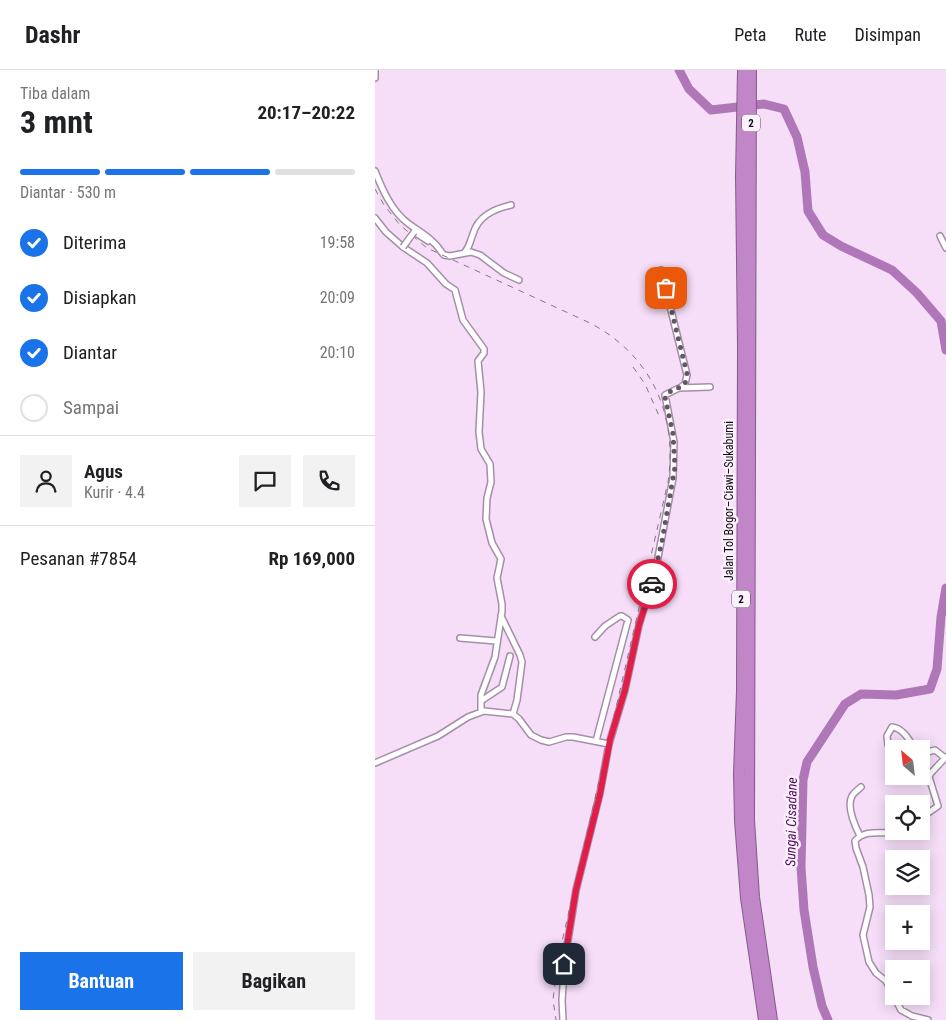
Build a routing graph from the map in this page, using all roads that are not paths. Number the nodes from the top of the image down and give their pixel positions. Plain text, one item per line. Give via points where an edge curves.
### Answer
1 (375, 70) edge
2 (743, 70) edge
3 (751, 70) edge
4 (375, 78) edge
5 (375, 171) edge
6 (745, 176) junction
7 (511, 205) dead end
8 (375, 218) edge
9 (939, 236) dead end
10 (403, 247) junction
11 (439, 248) junction
12 (946, 248) edge
13 (465, 252) junction
14 (661, 270) dead end
15 (519, 280) dead end
16 (710, 387) dead end
17 (679, 388) junction
18 (501, 616) junction
19 (595, 637) dead end
20 (460, 638) dead end
21 (497, 641) junction
22 (510, 656) dead end
23 (481, 701) junction
24 (481, 712) junction
25 (513, 714) junction
26 (887, 740) edge
27 (908, 740) edge
28 (596, 741) junction
29 (609, 744) junction
30 (930, 751) edge
31 (945, 758) edge
32 (375, 763) edge
33 (861, 788) dead end
34 (930, 812) edge
35 (885, 833) edge
36 (860, 836) junction
37 (563, 1020) edge
38 (764, 1020) edge
39 (771, 1020) edge
40 (928, 1020) edge

1 - 4 street
2 - 6 highway, Jalan Tol Bogor–Ciawi–Sukabumi / 2
3 - 6 highway, Jalan Tol Bogor–Ciawi–Sukabumi / 2
5 - 11 street via 383,191 398,213
6 - 38 highway, Jalan Tol Bogor–Ciawi–Sukabumi / 2 via 740,821 746,898
6 - 39 highway, Jalan Tol Bogor–Ciawi–Sukabumi / 2 via 749,820 754,897
7 - 13 street via 487,213 478,222
8 - 10 street
9 - 12 street
10 - 11 street, bridge via 414,232
10 - 18 street via 427,263 455,290 463,320 484,349 478,361 481,392 479,436 481,449 490,464 486,518 501,561 497,578
11 - 13 street via 444,255 450,256
13 - 15 street via 480,255
14 - 17 street via 687,374 685,384
16 - 17 street
17 - 29 street via 665,397 674,442 675,467 656,568
18 - 21 street
18 - 25 street via 522,662
19 - 28 street via 620,616 628,620
20 - 21 street
21 - 23 street
22 - 23 street via 502,687
23 - 24 street
24 - 25 street
24 - 32 street via 438,736
25 - 28 street via 531,735 541,740 549,742 569,736
26 - 27 street via 892,727 895,727
28 - 29 street
29 - 37 street via 576,890 565,959
30 - 31 street via 935,750
31 - 34 street via 929,778 938,806
33 - 36 street via 854,792 851,802 854,825
35 - 36 street
36 - 40 street via 855,843 870,907 863,935 867,958 886,982 901,1010

